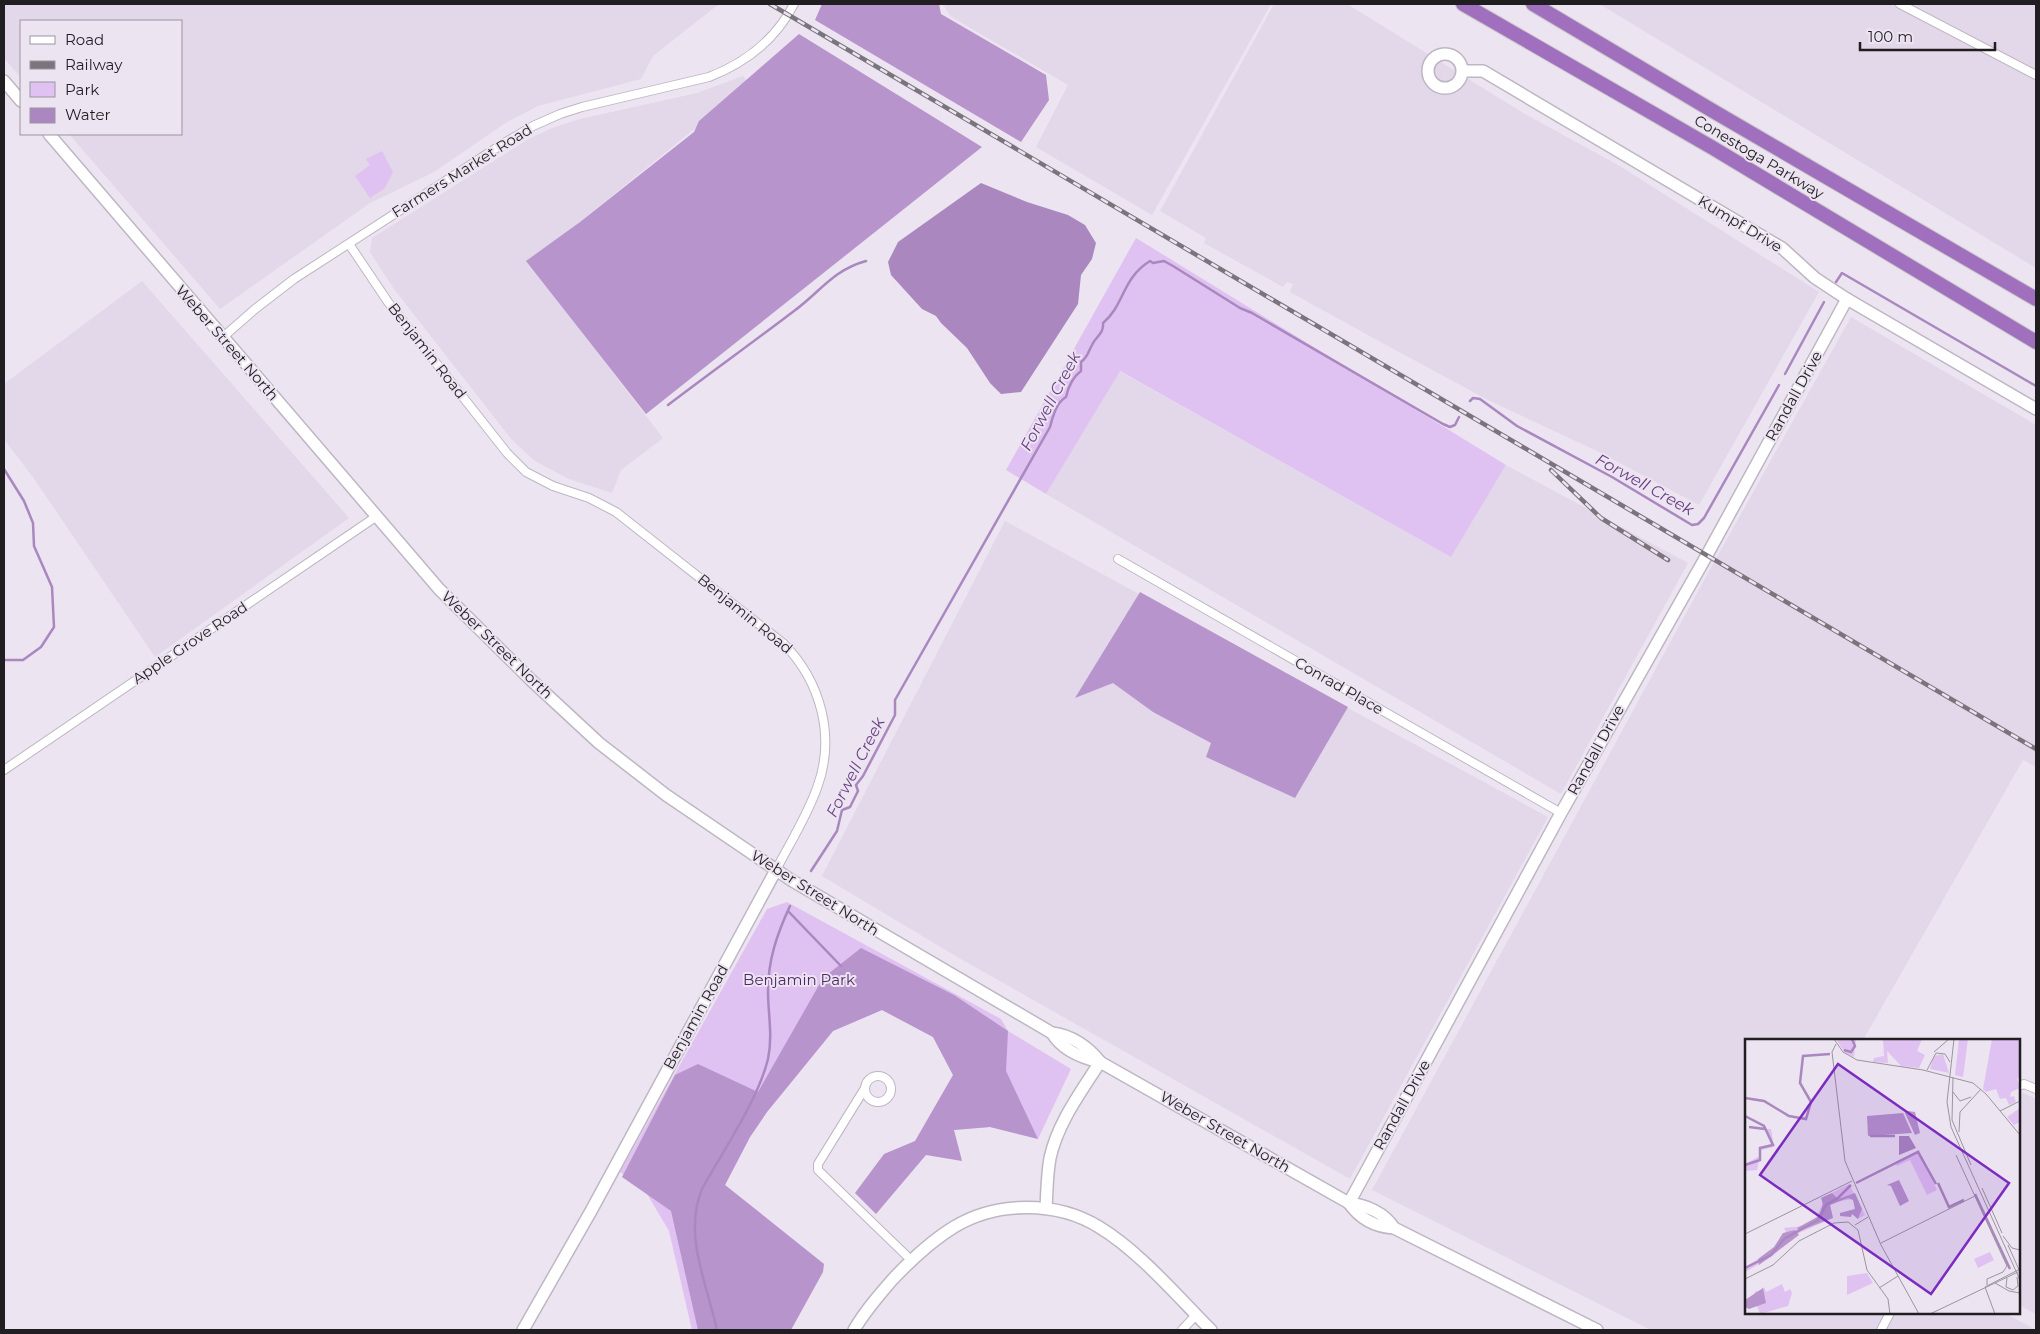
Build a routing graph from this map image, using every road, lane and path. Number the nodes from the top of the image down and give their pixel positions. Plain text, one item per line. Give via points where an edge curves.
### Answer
1 (794, 4) edge
2 (1462, 4) edge
3 (1533, 4) edge
4 (1900, 4) edge
5 (1463, 71) dead end
6 (2036, 75) edge
7 (4, 80) edge
8 (20, 100) edge
9 (50, 135) edge
10 (349, 244) junction
11 (1847, 299) junction
12 (2036, 299) edge
13 (222, 338) junction
14 (2036, 342) edge
15 (2036, 409) edge
16 (376, 516) junction
17 (1118, 559) dead end
18 (4, 770) edge
19 (1561, 813) junction
20 (776, 870) junction
21 (1100, 1062) junction
22 (2020, 1086) edge
23 (865, 1088) dead end
24 (2036, 1088) edge
25 (1349, 1203) junction
26 (1046, 1208) junction
27 (911, 1260) junction
28 (1889, 1314) edge
29 (1196, 1315) junction
30 (523, 1330) edge
31 (854, 1330) edge
32 (1182, 1330) edge
33 (1211, 1330) edge
34 (1598, 1330) edge
35 (1881, 1330) edge

1 - 10 street, Farmers Market Road via 772,36 727,70 582,107 533,126
2 - 14 highway, Conestoga Parkway via 1713,148
3 - 12 highway, Conestoga Parkway
4 - 6 street
5 - 11 street, Kumpf Drive via 1483,71 1549,109 1782,248 1815,278
7 - 8 street
9 - 13 street, Weber Street North
10 - 13 street, Farmers Market Road via 294,280
10 - 20 street, Benjamin Road via 399,316 507,453 526,472 616,512 784,644 801,663 820,701 826,737 824,762 817,790
11 - 15 street, Kumpf Drive
11 - 19 street, Randall Drive
13 - 16 street, Weber Street North
16 - 18 street, Apple Grove Road
16 - 20 street, Weber Street North via 439,589 599,743 666,795
17 - 19 street, Conrad Place
19 - 25 street, Randall Drive
20 - 21 street, Weber Street North via 1052,1033 1065,1035 1083,1045
20 - 30 street, Benjamin Road
21 - 25 street, Weber Street North
21 - 26 street via 1068,1114 1053,1146
22 - 24 street
23 - 27 street via 818,1164 818,1170
25 - 34 street, Weber Street North via 1358,1215 1378,1226 1394,1228
26 - 27 street via 1018,1208 970,1219 940,1236
26 - 29 street via 1098,1226 1118,1240
27 - 31 street via 869,1307
28 - 35 street
29 - 32 street
29 - 33 street

